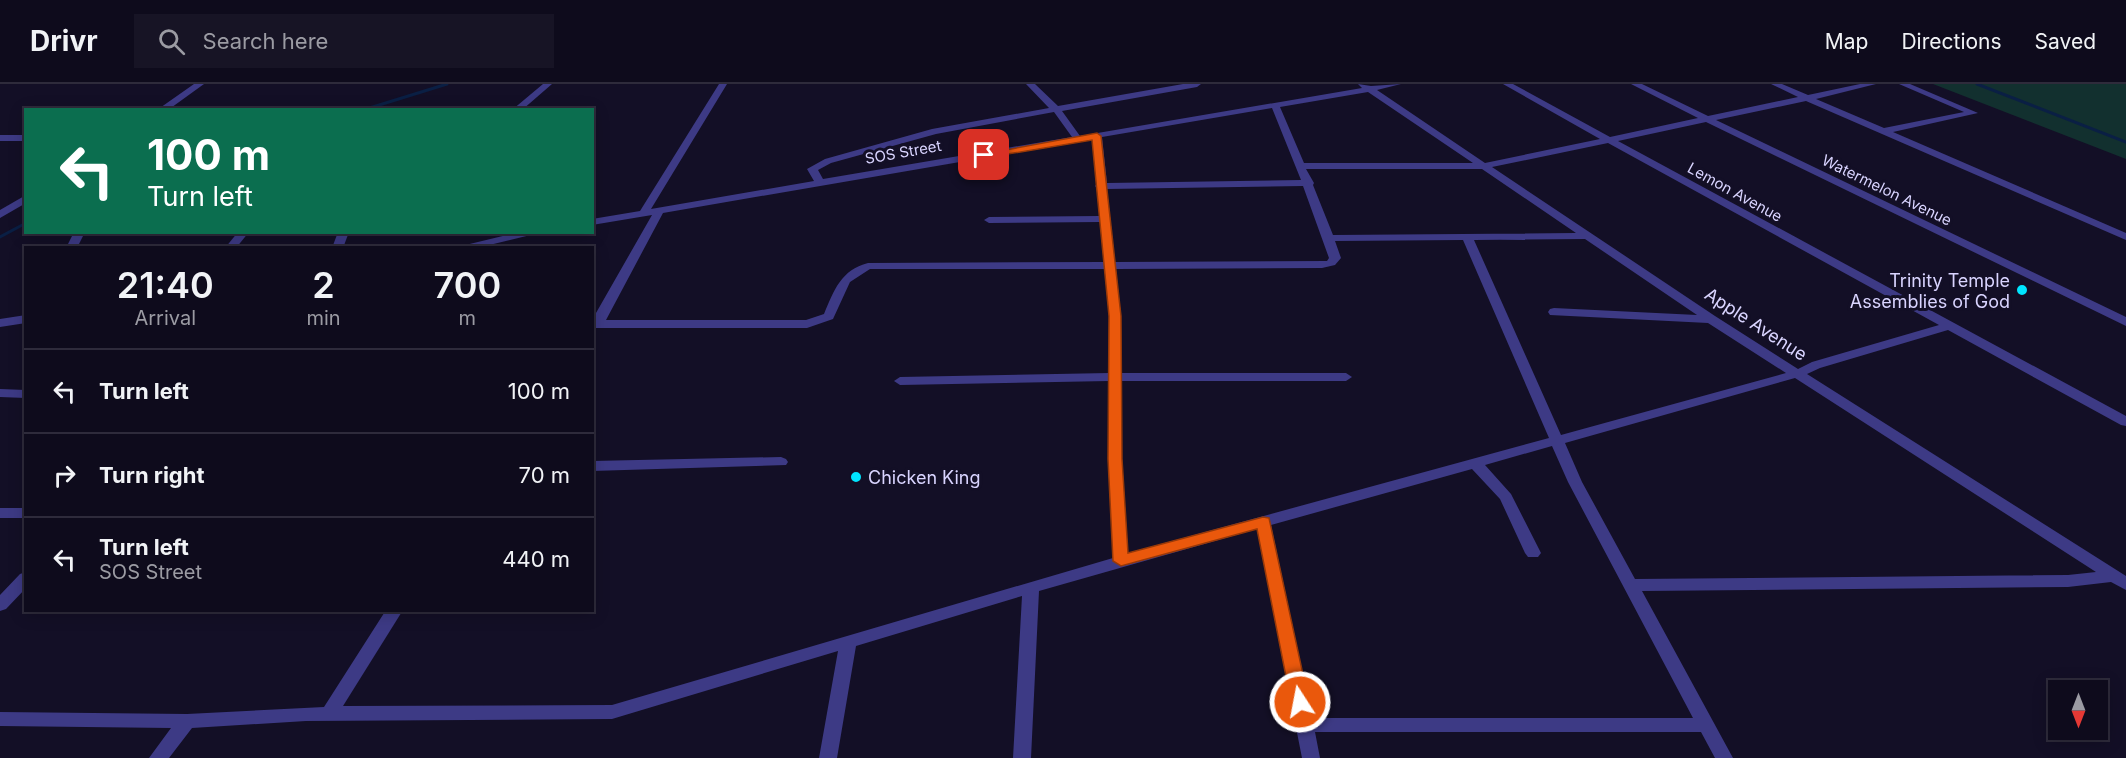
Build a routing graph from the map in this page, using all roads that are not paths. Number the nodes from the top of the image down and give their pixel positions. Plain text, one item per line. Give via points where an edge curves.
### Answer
1 (200, 84) edge
2 (548, 84) edge
3 (723, 84) edge
4 (1030, 84) edge
5 (1197, 84) edge
6 (1397, 84) edge
7 (1507, 84) edge
8 (1635, 84) edge
9 (1775, 84) edge
10 (1872, 84) edge
11 (1903, 84) edge
12 (1366, 86) edge
13 (1807, 98) junction
14 (1275, 104) junction
15 (164, 108) edge
16 (518, 108) edge
17 (1056, 109) junction
18 (1707, 120) junction
19 (1884, 131) junction
20 (1097, 136) junction
21 (0, 138) edge
22 (24, 138) edge
23 (1078, 139) junction
24 (1611, 141) junction
25 (1301, 166) junction
26 (1484, 166) junction
27 (820, 183) junction
28 (1309, 183) junction
29 (1101, 186) junction
30 (24, 199) edge
31 (660, 209) junction
32 (644, 212) junction
33 (1, 214) edge
34 (1103, 219) junction
35 (989, 220) dead end
36 (594, 222) edge
37 (242, 234) edge
38 (521, 234) edge
39 (1587, 236) junction
40 (495, 237) edge
41 (1467, 237) junction
42 (2126, 237) edge
43 (1329, 238) junction
44 (232, 246) edge
45 (465, 246) edge
46 (1109, 265) junction
47 (1554, 312) dead end
48 (24, 318) edge
49 (1711, 319) junction
50 (2126, 322) edge
51 (0, 323) edge
52 (595, 324) edge
53 (1948, 327) junction
54 (1797, 374) junction
55 (1117, 377) junction
56 (1346, 377) dead end
57 (900, 381) dead end
58 (0, 393) edge
59 (24, 394) edge
60 (2126, 422) edge
61 (1557, 440) junction
62 (781, 462) dead end
63 (1475, 463) junction
64 (594, 466) edge
65 (0, 513) edge
66 (24, 513) edge
67 (1263, 522) junction
68 (1533, 553) dead end
69 (1121, 561) junction
70 (24, 580) edge
71 (2119, 580) edge
72 (1631, 585) junction
73 (1031, 587) junction
74 (0, 605) edge
75 (394, 612) edge
76 (848, 642) junction
77 (329, 714) junction
78 (0, 719) edge
79 (187, 721) junction
80 (1305, 725) junction
81 (1706, 725) junction
82 (159, 758) edge
83 (828, 758) edge
84 (1022, 758) edge
85 (1311, 758) edge
86 (1725, 758) edge

1 - 15 street
2 - 16 street
3 - 32 street
4 - 17 street
5 - 17 street
6 - 12 street, SOS Street
7 - 24 street, Lemon Avenue
8 - 18 street, Watermelon Avenue
9 - 13 street
10 - 13 street
11 - 19 street via 1974,113
12 - 14 street, SOS Street
12 - 26 street, Apple Avenue
13 - 18 street
13 - 19 street
14 - 20 street, SOS Street
14 - 25 street
17 - 23 street
17 - 27 street via 935,131 828,161 813,169
18 - 24 street
18 - 50 street, Watermelon Avenue
19 - 42 street
20 - 23 street, SOS Street
20 - 29 street
21 - 22 street
23 - 27 street, SOS Street
24 - 26 street
24 - 53 street, Lemon Avenue
25 - 26 street
25 - 28 street
26 - 39 street, Apple Avenue
27 - 31 street, SOS Street
28 - 29 street
28 - 43 street
29 - 34 street
30 - 33 street
31 - 32 street, SOS Street
31 - 52 street
32 - 36 street, SOS Street
34 - 35 street
34 - 46 street
37 - 44 street
38 - 40 street
39 - 41 street
39 - 49 street, Apple Avenue
40 - 45 street
41 - 43 street
41 - 61 street
43 - 46 street via 1335,258 1322,265
46 - 52 street via 868,266 846,278 829,316 807,324
46 - 55 street
47 - 49 street
48 - 51 street
49 - 54 street, Apple Avenue
53 - 54 street
53 - 60 street, Lemon Avenue
54 - 61 street
54 - 71 street, Apple Avenue
55 - 56 street
55 - 57 street
55 - 69 street via 1115,459
58 - 59 street
61 - 63 street
61 - 72 street via 1575,483
62 - 64 street
63 - 67 street
63 - 68 street via 1506,497
65 - 66 street
67 - 69 street
67 - 80 street
69 - 73 street
70 - 74 street
71 - 72 street
72 - 81 street
73 - 76 street
73 - 84 street
75 - 77 street
76 - 77 street via 612,712
76 - 83 street
77 - 79 street
78 - 79 street
79 - 82 street
80 - 81 street
80 - 85 street
81 - 86 street

